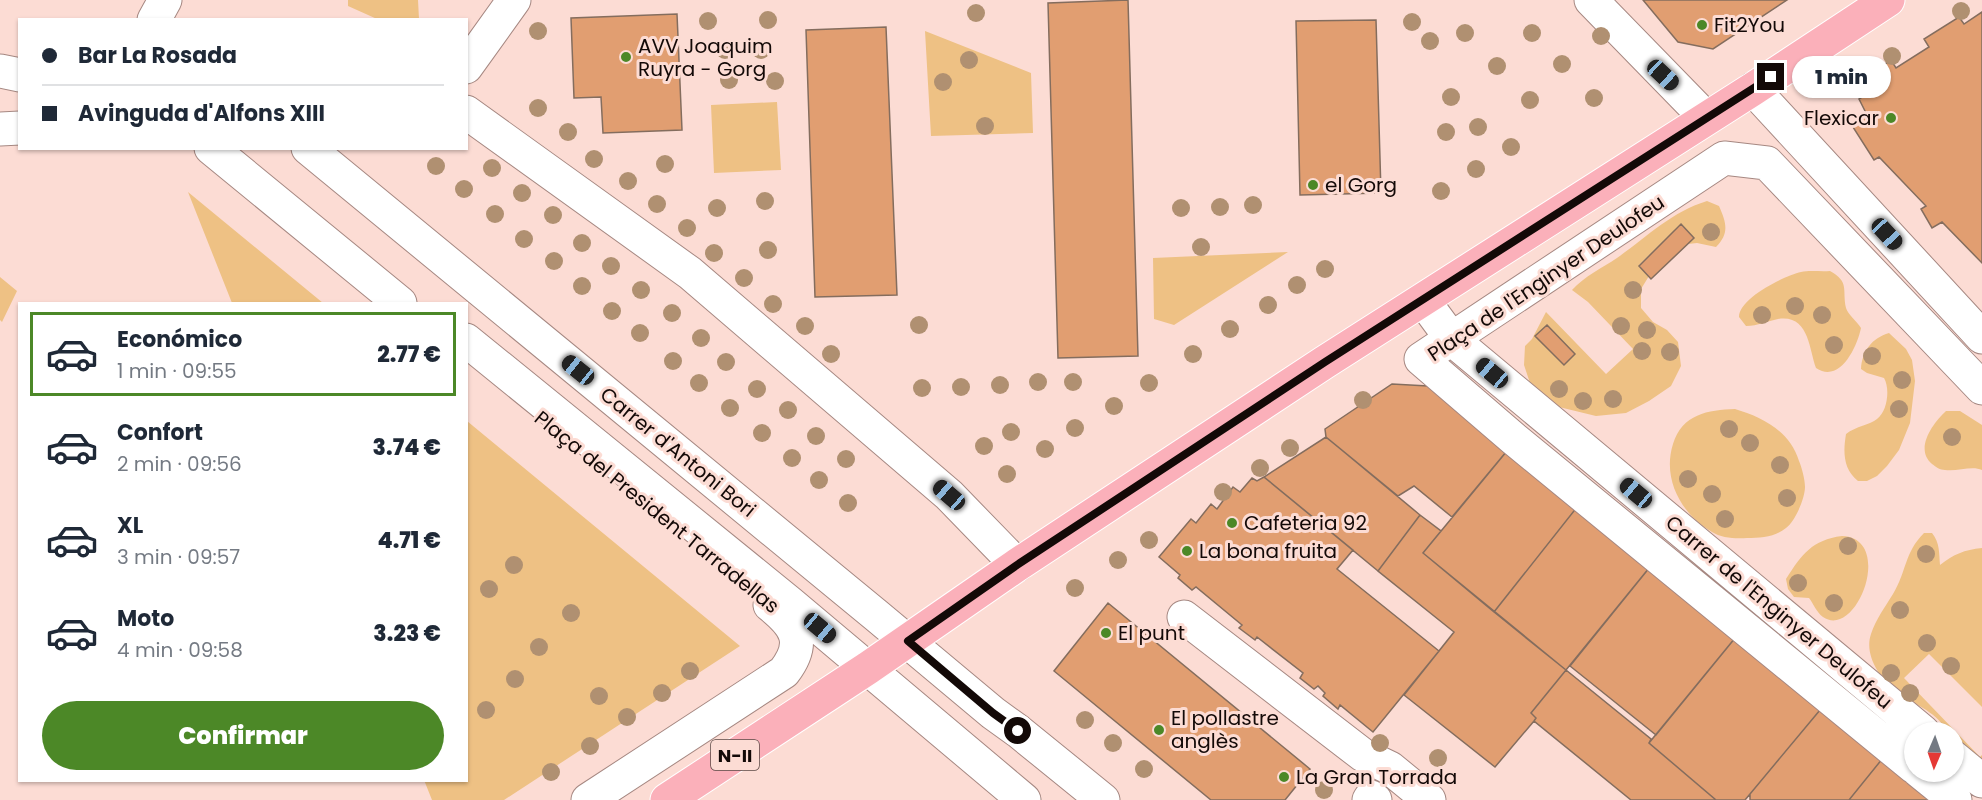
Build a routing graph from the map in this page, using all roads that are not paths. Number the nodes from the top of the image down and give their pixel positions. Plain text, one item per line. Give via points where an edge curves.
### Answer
1 (165, 0) edge
2 (514, 0) edge
3 (1591, 0) edge
4 (1888, 0) edge
5 (155, 18) edge
6 (468, 64) edge
7 (0, 71) edge
8 (18, 75) edge
9 (1753, 89) junction
10 (468, 113) edge
11 (1706, 118) junction
12 (18, 128) edge
13 (0, 129) edge
14 (213, 150) edge
15 (243, 150) edge
16 (310, 150) edge
17 (1423, 300) junction
18 (399, 302) edge
19 (420, 302) edge
20 (1982, 337) edge
21 (1450, 339) junction
22 (468, 342) edge
23 (468, 359) edge
24 (1982, 388) edge
25 (1017, 565) junction
26 (1184, 617) dead end
27 (908, 641) junction
28 (868, 668) junction
29 (1911, 722) edge
30 (1904, 759) edge
31 (1964, 766) edge
32 (1933, 782) edge
33 (1982, 782) edge
34 (588, 800) edge
35 (667, 800) edge
36 (1024, 800) edge
37 (1103, 800) edge
38 (1369, 800) edge
39 (1375, 800) edge
40 (1429, 800) edge
41 (1955, 800) edge

1 - 5 street
2 - 6 street
3 - 11 street
4 - 9 main road, N-II
7 - 8 street
9 - 11 main road, N-II
9 - 20 street
10 - 25 street via 690,273 949,495
11 - 17 main road, N-II
12 - 13 street
14 - 18 street
15 - 19 street
16 - 27 street, Carrer d'Antoni Bori
17 - 21 street, Carrer de l'Enginyer Deulofeu
17 - 25 main road, N-II
21 - 24 street, Plaça de l'Enginyer Deulofeu via 1724,158 1767,163
21 - 29 street, Carrer de l'Enginyer Deulofeu
21 - 30 street, Plaça de l'Enginyer Deulofeu via 1421,359
22 - 28 street
23 - 34 street, Plaça del President Tarradellas via 781,614 792,627 797,642 794,660 784,672
25 - 27 main road, N-II
26 - 40 street via 1363,755 1390,768
27 - 28 main road, N-II
27 - 37 street, Carrer d'Antoni Bori
28 - 35 main road, N-II
28 - 36 street
31 - 33 street
32 - 41 street
38 - 39 street

